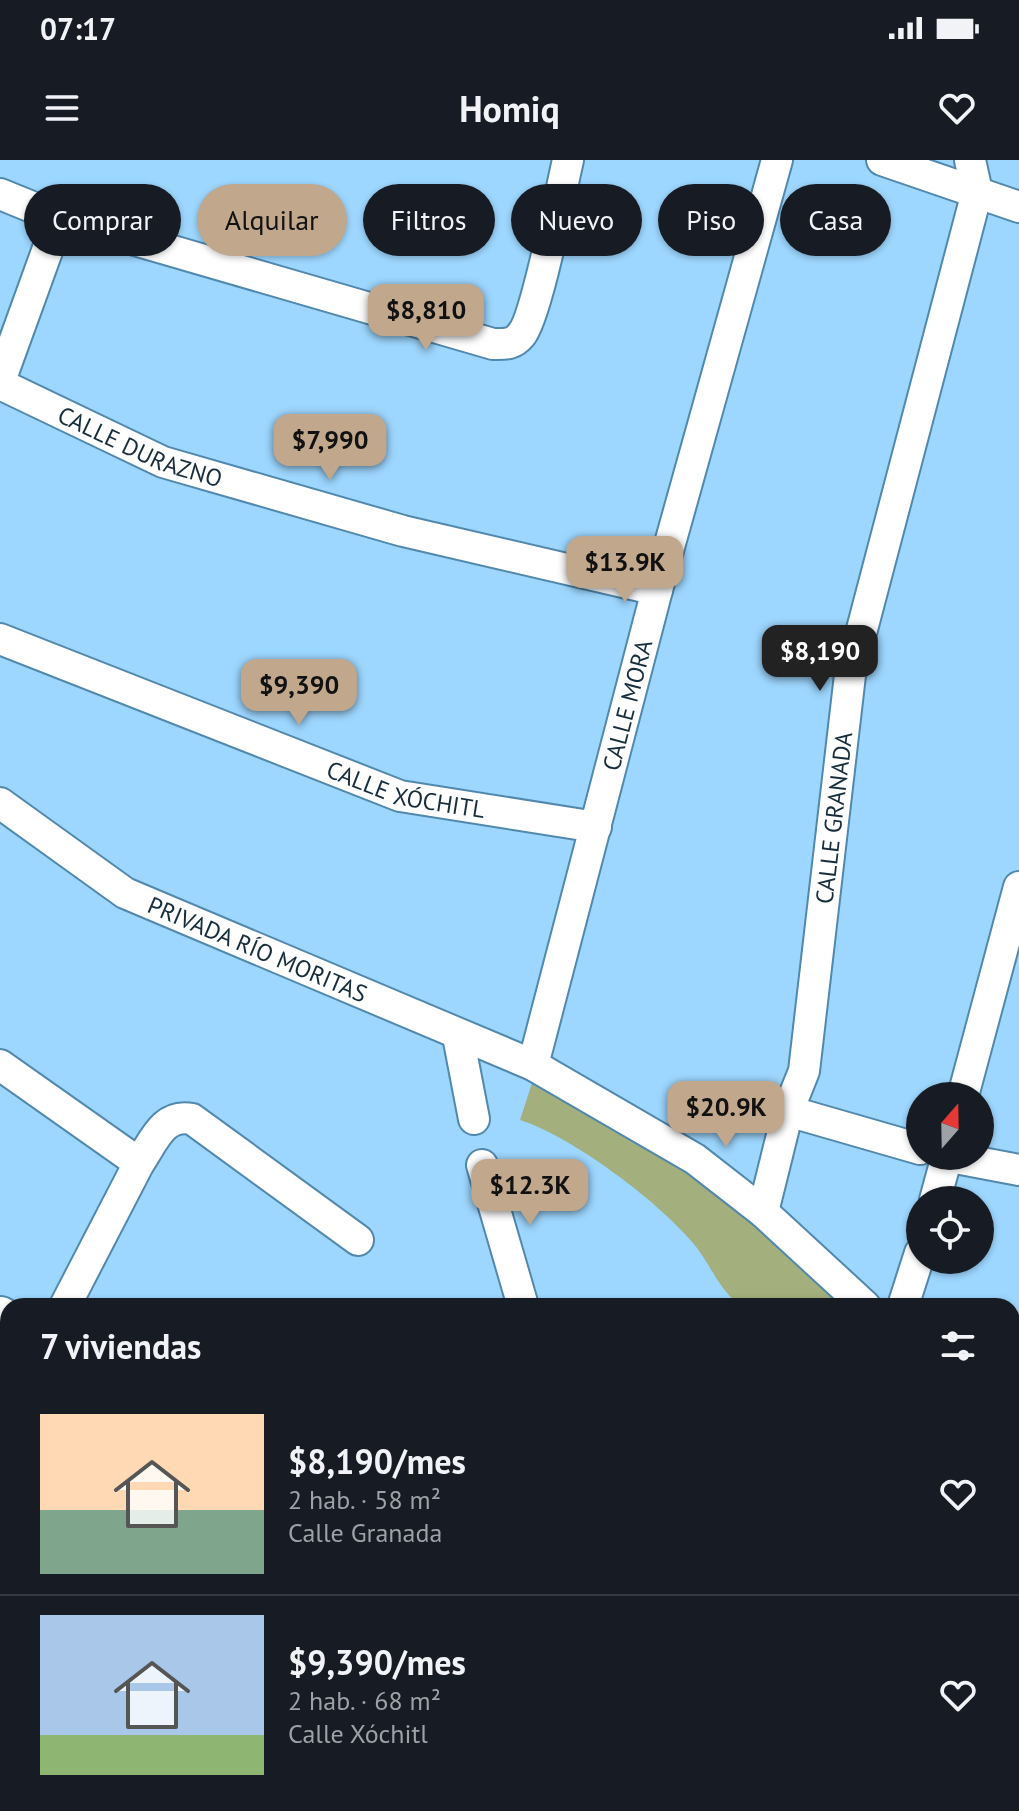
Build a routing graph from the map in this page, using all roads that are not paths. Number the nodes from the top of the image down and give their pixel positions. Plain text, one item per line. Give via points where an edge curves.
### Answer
1 (568, 160) edge
2 (777, 160) edge
3 (882, 160) edge
4 (970, 160) edge
5 (977, 192) junction
6 (0, 194) edge
7 (24, 204) edge
8 (1019, 207) edge
9 (181, 252) edge
10 (45, 256) edge
11 (0, 382) edge
12 (657, 590) junction
13 (0, 639) edge
14 (0, 803) edge
15 (596, 827) junction
16 (1019, 887) edge
17 (458, 1036) junction
18 (0, 1065) edge
19 (533, 1065) junction
20 (967, 1082) edge
21 (788, 1111) junction
22 (474, 1119) dead end
23 (906, 1145) edge
24 (139, 1163) junction
25 (482, 1165) dead end
26 (994, 1165) edge
27 (1019, 1170) edge
28 (763, 1212) junction
29 (358, 1240) dead end
30 (913, 1274) edge
31 (69, 1298) edge
32 (521, 1298) edge
33 (856, 1298) edge
34 (906, 1298) edge

1 - 9 street via 524,333 511,344 493,344
2 - 12 street, CALLE MORA
3 - 5 street
4 - 5 street
5 - 8 street
5 - 21 street, CALLE GRANADA via 850,675 804,1071
6 - 7 street
10 - 11 street
11 - 12 street, CALLE DURAZNO via 163,462 403,531
12 - 15 street, CALLE MORA
13 - 15 street, CALLE XÓCHITL via 400,796
14 - 17 street, PRIVADA RÍO MORITAS via 125,893
15 - 19 street, CALLE MORA
16 - 20 street
17 - 19 street, PRIVADA RÍO MORITAS
17 - 22 street
18 - 24 street
19 - 28 street, PRIVADA RÍO MORITAS via 695,1159
21 - 23 street
21 - 28 street, CALLE GRANADA
24 - 29 street via 166,1123 192,1119
24 - 31 street
25 - 32 street
26 - 27 street
28 - 33 street, PRIVADA RÍO MORITAS
30 - 34 street

